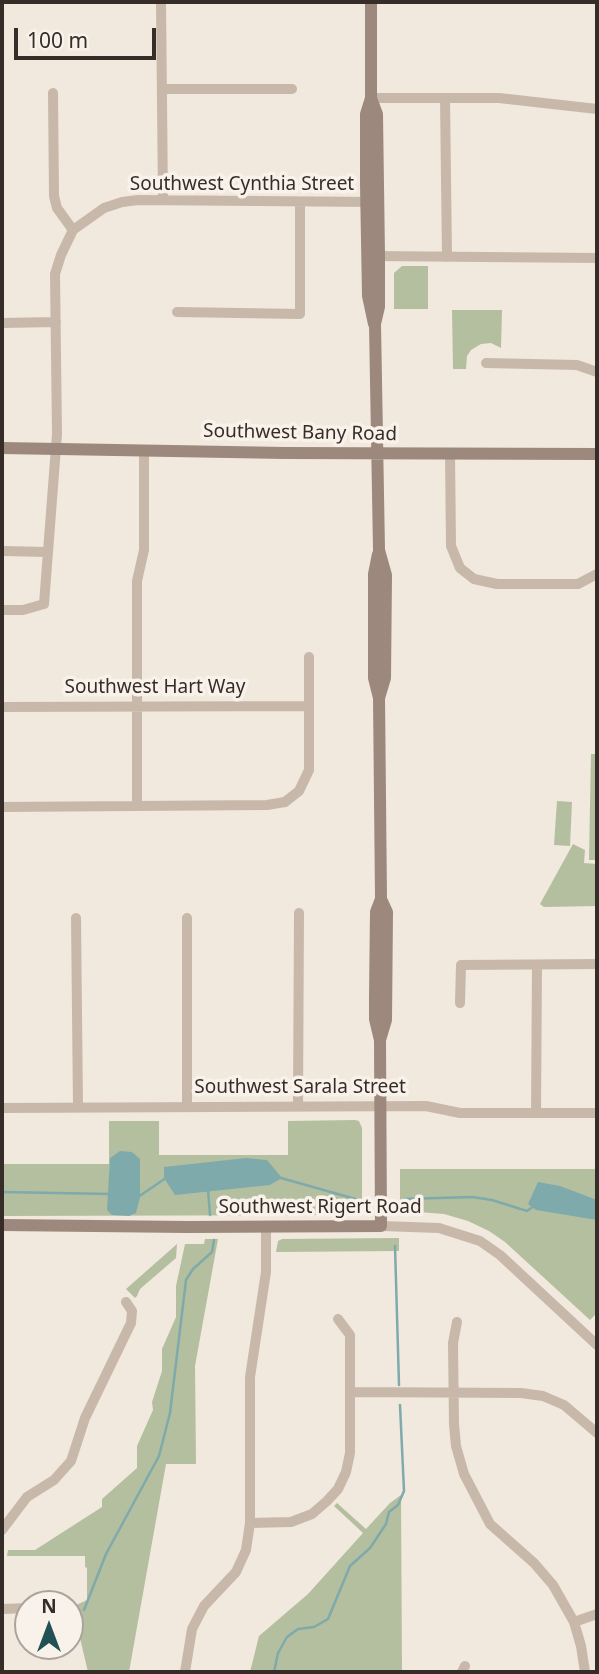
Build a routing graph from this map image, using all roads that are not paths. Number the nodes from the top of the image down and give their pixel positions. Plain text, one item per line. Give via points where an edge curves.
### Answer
1 (161, 2) edge
2 (371, 2) edge
3 (163, 89) junction
4 (292, 89) dead end
5 (53, 93) dead end
6 (372, 98) junction
7 (445, 98) junction
8 (597, 109) edge
9 (163, 200) junction
10 (300, 202) junction
11 (372, 202) junction
12 (73, 230) junction
13 (374, 256) junction
14 (447, 257) junction
15 (597, 258) edge
16 (177, 312) dead end
17 (56, 322) junction
18 (2, 323) edge
19 (486, 363) dead end
20 (597, 372) edge
21 (2, 448) edge
22 (55, 448) junction
23 (144, 450) junction
24 (378, 453) junction
25 (450, 453) junction
26 (597, 454) edge
27 (2, 551) edge
28 (47, 552) junction
29 (597, 574) edge
30 (2, 610) edge
31 (309, 657) dead end
32 (138, 705) junction
33 (309, 706) junction
34 (2, 707) edge
35 (137, 806) junction
36 (2, 807) edge
37 (299, 913) dead end
38 (76, 918) dead end
39 (187, 918) dead end
40 (597, 964) edge
41 (537, 965) junction
42 (460, 1003) dead end
43 (380, 1105) junction
44 (187, 1106) junction
45 (298, 1106) junction
46 (78, 1107) junction
47 (2, 1108) edge
48 (536, 1113) junction
49 (597, 1113) edge
50 (2, 1225) edge
51 (381, 1226) junction
52 (266, 1227) junction
53 (126, 1302) dead end
54 (338, 1319) dead end
55 (457, 1322) dead end
56 (597, 1345) edge
57 (350, 1392) junction
58 (454, 1392) junction
59 (597, 1417) edge
60 (593, 1430) edge
61 (250, 1523) junction
62 (2, 1530) edge
63 (597, 1614) edge
64 (574, 1622) junction
65 (185, 1672) edge
66 (585, 1672) edge

1 - 3 street
2 - 6 main road
3 - 4 street
3 - 9 street
5 - 12 street via 54,196
6 - 7 street
6 - 11 main road via 377,114
7 - 8 street via 499,97
7 - 14 street
9 - 10 street, Southwest Cynthia Street
9 - 12 street, Southwest Cynthia Street via 122,202 91,215
10 - 11 street, Southwest Cynthia Street
10 - 16 street via 300,314
11 - 13 main road
12 - 17 street via 55,274
13 - 14 street
13 - 24 main road via 379,307 374,324
14 - 15 street
17 - 18 street
17 - 22 street
19 - 20 street via 577,365
21 - 22 main road, Southwest Bany Road
22 - 23 main road, Southwest Bany Road
22 - 28 street
23 - 24 main road, Southwest Bany Road
23 - 32 street via 144,550 137,581
24 - 25 main road, Southwest Bany Road
24 - 43 main road via 379,550 373,602 374,678 379,698 381,899 376,912 375,1020 380,1040
25 - 26 main road, Southwest Bany Road
25 - 29 street via 451,545 460,568 474,579 497,584 578,584
27 - 28 street
28 - 30 street via 44,604
31 - 33 street
32 - 33 street, Southwest Hart Way
32 - 34 street, Southwest Hart Way
32 - 35 street
33 - 35 street via 309,770 299,791 285,802
35 - 36 street
37 - 45 street
38 - 46 street
39 - 44 street
40 - 41 street
41 - 42 street via 461,965
41 - 48 street
43 - 45 street, Southwest Sarala Street
43 - 48 street, Southwest Sarala Street via 426,1106 460,1113
43 - 51 main road
44 - 45 street, Southwest Sarala Street
44 - 46 street, Southwest Sarala Street
46 - 47 street, Southwest Sarala Street
48 - 49 street, Southwest Sarala Street
50 - 52 main road, Southwest Rigert Road
51 - 52 main road, Southwest Rigert Road
51 - 56 street, Southwest Rigert Road via 439,1228 480,1241
52 - 61 street via 266,1272 250,1377
53 - 62 street via 132,1311 131,1322 85,1418 71,1461 54,1480 27,1497
54 - 57 street via 350,1335
55 - 58 street
57 - 58 street
57 - 61 street via 350,1454 338,1489 312,1514 281,1523
58 - 60 street via 543,1396 564,1405
58 - 64 street via 456,1446 475,1500 490,1524 553,1585
59 - 60 street
61 - 65 street via 246,1550 236,1572 204,1606 192,1629
63 - 64 street
64 - 66 street

